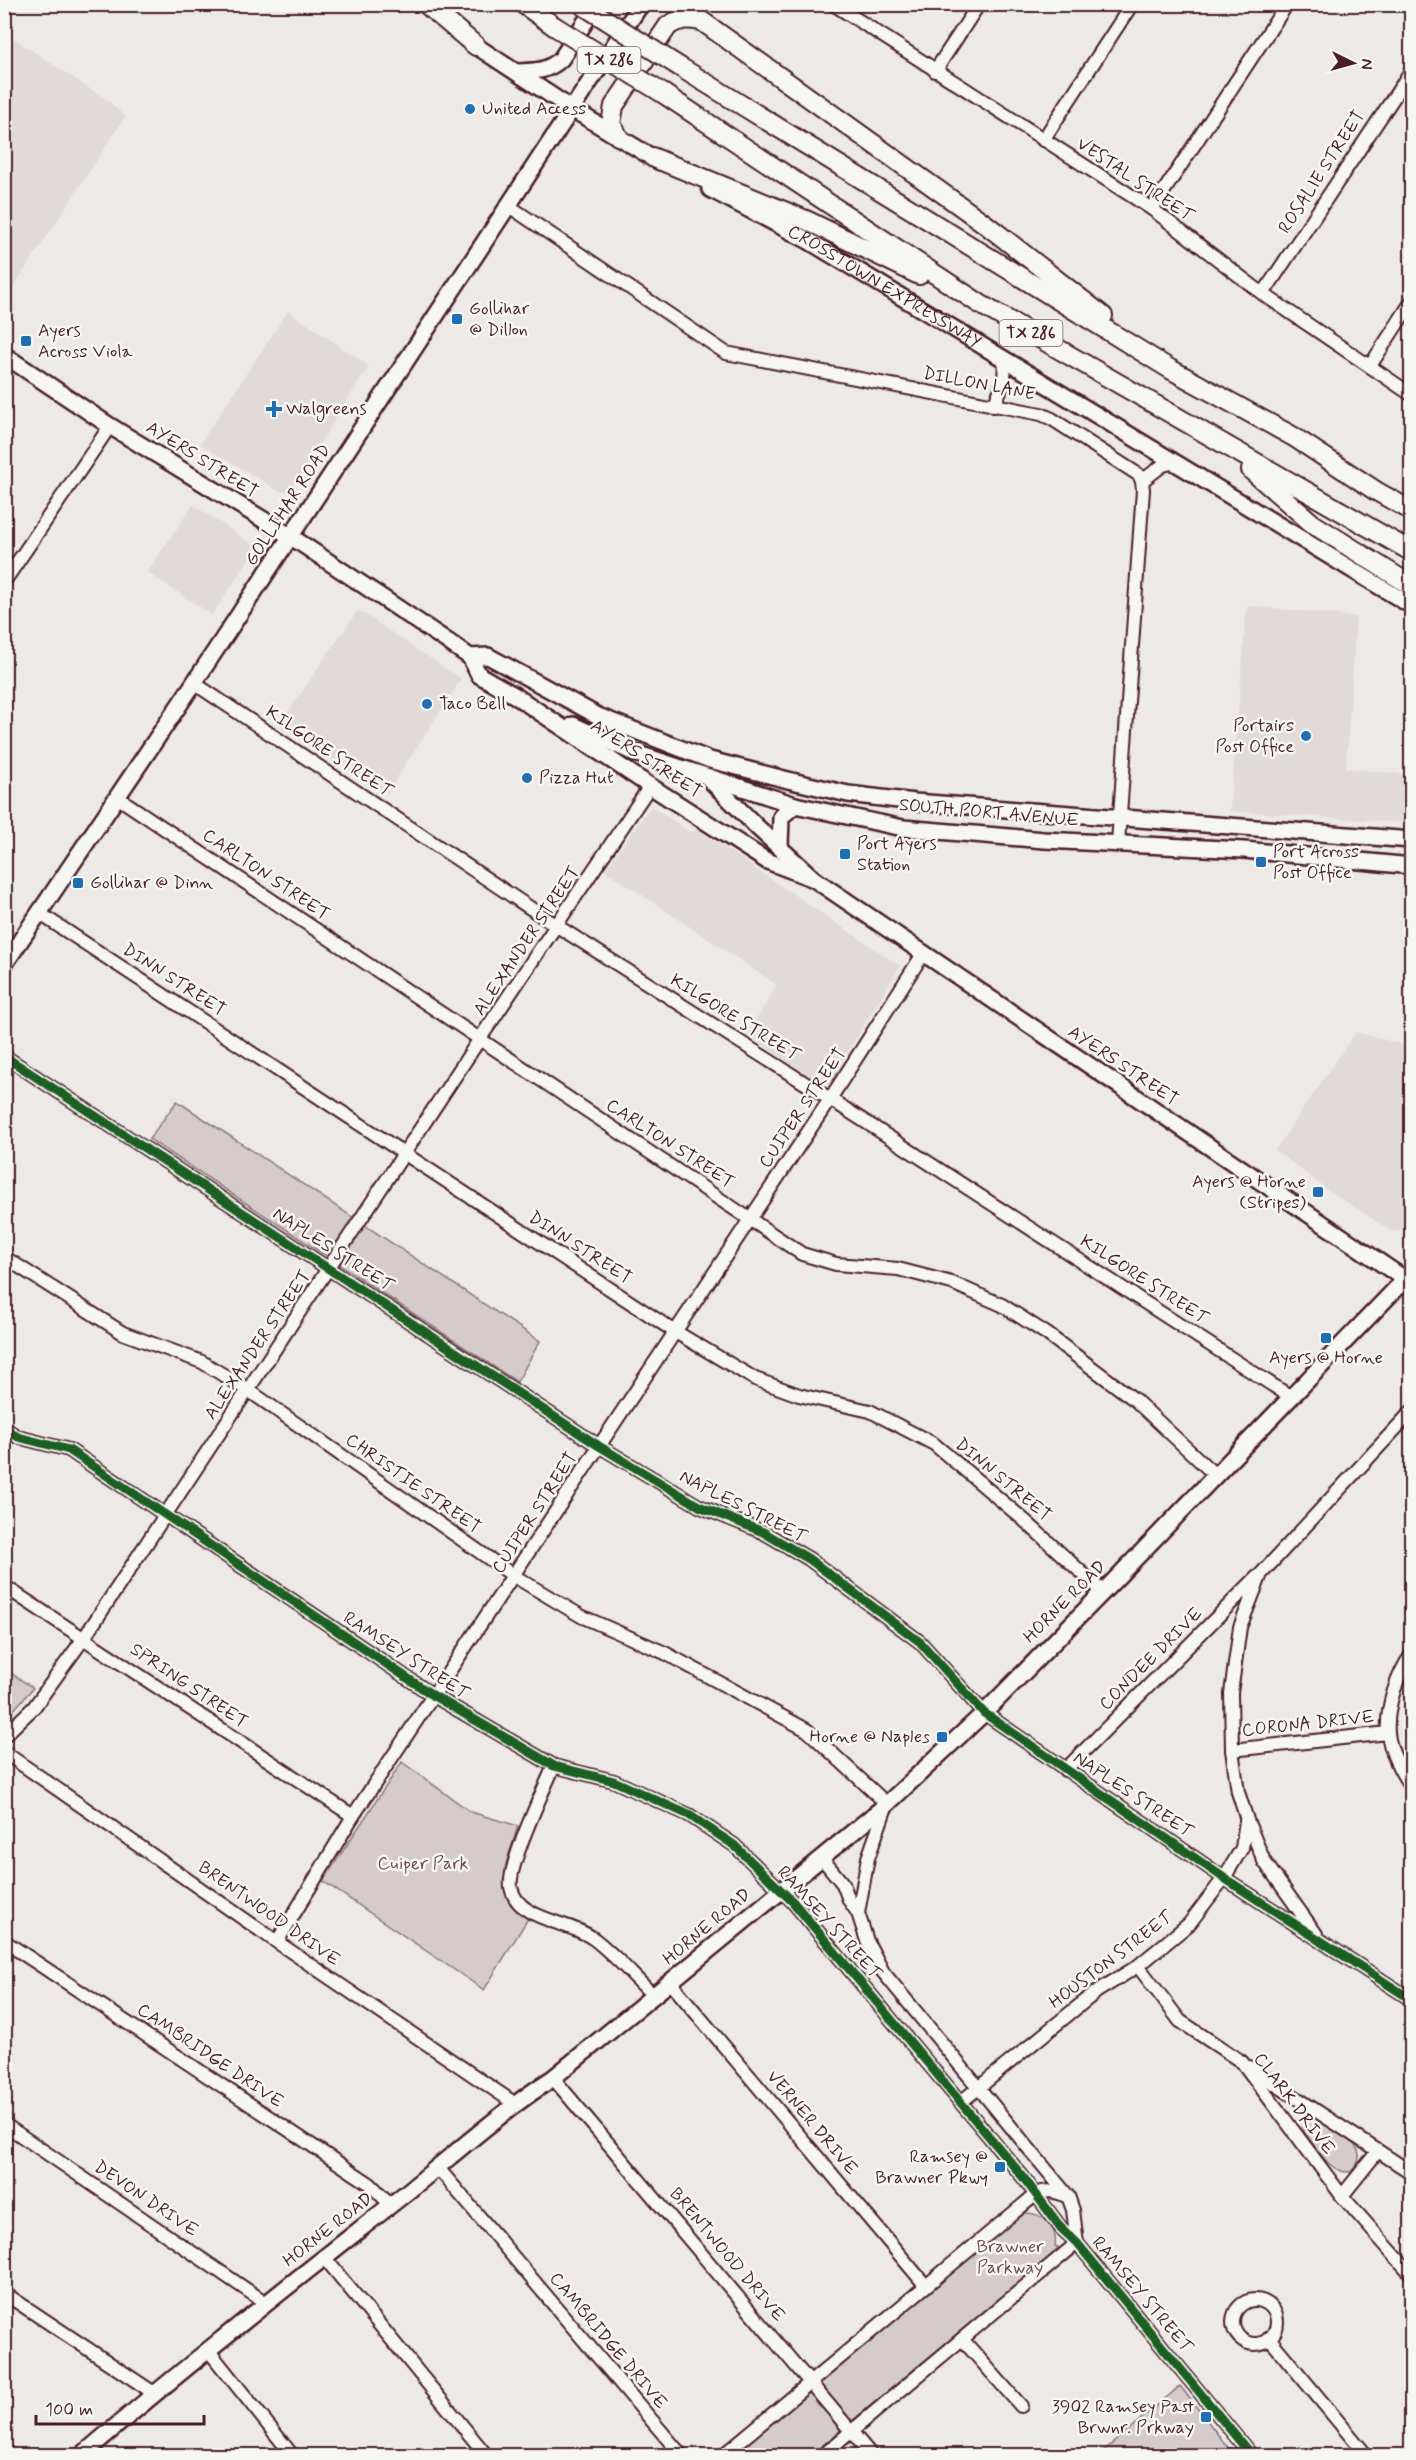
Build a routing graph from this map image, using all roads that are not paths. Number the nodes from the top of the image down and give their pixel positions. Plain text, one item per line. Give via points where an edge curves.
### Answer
1 (419, 4) edge
2 (426, 4) edge
3 (523, 4) edge
4 (581, 4) edge
5 (597, 4) edge
6 (641, 4) edge
7 (678, 4) edge
8 (833, 4) edge
9 (979, 4) edge
10 (1132, 4) edge
11 (1287, 4) edge
12 (701, 21) junction
13 (476, 46) junction
14 (1412, 70) edge
15 (934, 71) junction
16 (517, 72) junction
17 (572, 109) junction
18 (618, 136) junction
19 (1043, 140) junction
20 (652, 157) junction
21 (509, 206) junction
22 (1152, 209) junction
23 (1263, 294) junction
24 (1412, 301) edge
25 (980, 304) junction
26 (4, 355) edge
27 (1005, 359) junction
28 (1370, 366) junction
29 (1170, 369) junction
30 (1412, 395) edge
31 (994, 406) junction
32 (110, 426) junction
33 (1221, 443) junction
34 (1176, 462) junction
35 (1349, 474) junction
36 (1142, 481) junction
37 (1412, 498) edge
38 (1412, 511) edge
39 (290, 536) junction
40 (1412, 552) edge
41 (4, 582) edge
42 (1412, 586) edge
43 (1412, 606) edge
44 (470, 657) junction
45 (194, 683) junction
46 (514, 695) junction
47 (710, 760) joint
48 (706, 776) junction
49 (650, 786) junction
50 (117, 797) junction
51 (795, 805) junction
52 (1120, 818) junction
53 (1412, 840) edge
54 (1118, 843) junction
55 (780, 847) junction
56 (1412, 866) edge
57 (814, 879) junction
58 (39, 913) junction
59 (557, 926) junction
60 (923, 954) junction
61 (4, 965) edge
62 (479, 1040) junction
63 (4, 1056) edge
64 (830, 1099) junction
65 (406, 1155) junction
66 (750, 1217) junction
67 (4, 1257) edge
68 (330, 1267) junction
69 (1410, 1279) edge
70 (674, 1331) junction
71 (248, 1390) junction
72 (1291, 1397) junction
73 (1412, 1411) edge
74 (4, 1428) edge
75 (599, 1446) junction
76 (1215, 1475) junction
77 (165, 1514) junction
78 (1261, 1574) junction
79 (514, 1576) junction
80 (4, 1586) edge
81 (1103, 1592) junction
82 (84, 1638) junction
83 (1412, 1654) edge
84 (434, 1696) junction
85 (984, 1713) junction
86 (1388, 1733) junction
87 (4, 1737) edge
88 (1232, 1750) junction
89 (4, 1752) edge
90 (554, 1766) junction
91 (1065, 1770) junction
92 (1412, 1789) edge
93 (887, 1804) junction
94 (353, 1816) junction
95 (1247, 1820) junction
96 (822, 1857) junction
97 (1224, 1878) junction
98 (780, 1890) junction
99 (858, 1913) junction
100 (1320, 1939) junction
101 (4, 1941) edge
102 (277, 1942) junction
103 (1138, 1966) junction
104 (670, 1982) junction
105 (654, 1996) junction
106 (1412, 2000) edge
107 (1242, 2062) junction
108 (553, 2078) junction
109 (979, 2087) junction
110 (961, 2102) junction
111 (514, 2103) junction
112 (4, 2124) edge
113 (1377, 2151) junction
114 (438, 2168) junction
115 (1412, 2172) edge
116 (1035, 2195) junction
117 (1068, 2196) junction
118 (1342, 2196) junction
119 (391, 2205) junction
120 (1077, 2243) junction
121 (324, 2257) junction
122 (1412, 2275) edge
123 (926, 2286) junction
124 (4, 2293) edge
125 (266, 2303) junction
126 (1269, 2338) dead end
127 (962, 2339) junction
128 (209, 2351) junction
129 (811, 2382) junction
130 (154, 2393) junction
131 (1021, 2406) dead end
132 (851, 2431) junction
133 (81, 2456) edge
134 (293, 2456) edge
135 (487, 2456) edge
136 (682, 2456) edge
137 (723, 2456) edge
138 (822, 2456) edge
139 (872, 2456) edge
140 (1252, 2456) edge
141 (1366, 2456) edge

1 - 13 main road, CROSSTOWN EXPRESSWAY
2 - 13 highway
3 - 25 highway, CROSSTOWN EXPRESSWAY / TX 286, bridge
4 - 29 highway, TX 286, bridge
5 - 16 main road via 554,66
6 - 17 main road, GOLLIHAR ROAD
7 - 12 highway
8 - 15 street, VESTAL STREET
9 - 15 street
10 - 19 street
11 - 22 street
12 - 18 highway via 675,20 668,26 614,106 611,124
12 - 29 highway via 984,223
13 - 16 main road, CROSSTOWN EXPRESSWAY
14 - 23 street, ROSALIE STREET
15 - 19 street, VESTAL STREET
16 - 17 main road, CROSSTOWN EXPRESSWAY
17 - 18 main road, CROSSTOWN EXPRESSWAY
17 - 21 main road, GOLLIHAR ROAD
18 - 20 main road, CROSSTOWN EXPRESSWAY
19 - 22 street, VESTAL STREET
20 - 25 highway via 806,220
20 - 27 main road, CROSSTOWN EXPRESSWAY via 809,241
21 - 31 street, DILLON LANE via 726,353
21 - 39 main road, GOLLIHAR ROAD
22 - 23 street, VESTAL STREET
23 - 28 street, VESTAL STREET
24 - 28 street
25 - 33 highway, CROSSTOWN EXPRESSWAY / TX 286
26 - 32 main road, AYERS STREET
27 - 31 street via 1004,381
27 - 34 main road, CROSSTOWN EXPRESSWAY
28 - 30 street, VESTAL STREET
29 - 35 highway, TX 286 via 1294,437
31 - 36 street, DILLON LANE via 1052,419 1133,471
32 - 39 main road, AYERS STREET
32 - 41 street
33 - 40 highway, CROSSTOWN EXPRESSWAY / TX 286
33 - 42 highway via 1313,524
34 - 36 street via 1163,465
34 - 43 main road, CROSSTOWN EXPRESSWAY
35 - 37 highway
35 - 38 highway, TX 286
36 - 52 street
39 - 44 main road, AYERS STREET
39 - 45 main road, GOLLIHAR ROAD
44 - 46 main road, AYERS STREET via 479,675
44 - 47 main road, AYERS STREET via 488,656 598,716
45 - 50 main road, GOLLIHAR ROAD
45 - 59 street, KILGORE STREET
46 - 48 main road, SOUTH PORT AVENUE via 632,752
46 - 49 main road, AYERS STREET
47 - 52 main road, SOUTH PORT AVENUE via 792,782 875,798
48 - 51 main road, SOUTH PORT AVENUE
48 - 55 main road, AYERS STREET
49 - 57 main road, AYERS STREET via 767,861
49 - 59 street, ALEXANDER STREET
50 - 58 main road, GOLLIHAR ROAD
50 - 62 street, CARLTON STREET
51 - 54 main road, SOUTH PORT AVENUE via 903,828
51 - 55 main road via 781,817
52 - 53 main road, SOUTH PORT AVENUE
52 - 54 street
54 - 56 main road, SOUTH PORT AVENUE
55 - 57 main road, AYERS STREET
57 - 60 main road, AYERS STREET
58 - 61 main road, GOLLIHAR ROAD
58 - 65 street, DINN STREET
59 - 62 street, ALEXANDER STREET
59 - 64 street, KILGORE STREET
60 - 64 street, CUIPER STREET
60 - 69 main road, AYERS STREET
62 - 65 street, ALEXANDER STREET
62 - 66 street, CARLTON STREET
63 - 68 street, NAPLES STREET
64 - 66 street, CUIPER STREET
64 - 72 street, KILGORE STREET
65 - 68 street, ALEXANDER STREET
65 - 70 street, DINN STREET
66 - 70 street, CUIPER STREET
66 - 76 street, CARLTON STREET via 802,1254 836,1264 898,1269 952,1283 1002,1305 1135,1400
67 - 71 street, CHRISTIE STREET via 123,1334 202,1362
68 - 71 street, ALEXANDER STREET
68 - 75 street, NAPLES STREET
69 - 72 main road, HORNE ROAD
70 - 75 street, CUIPER STREET
70 - 81 street, DINN STREET via 755,1379 799,1395 870,1411 934,1444
71 - 77 street, ALEXANDER STREET
71 - 79 street, CHRISTIE STREET
72 - 76 main road, HORNE ROAD
73 - 78 street, CONDEE DRIVE
74 - 77 street, RAMSEY STREET via 18,1437 69,1450
75 - 79 street, CUIPER STREET
75 - 85 street, NAPLES STREET via 699,1506 763,1532 809,1559 920,1642
76 - 81 main road, HORNE ROAD
77 - 82 street, ALEXANDER STREET
77 - 84 street, RAMSEY STREET
78 - 88 street via 1240,1627 1231,1693
78 - 91 street, CONDEE DRIVE
79 - 84 street, CUIPER STREET
79 - 93 street, CHRISTIE STREET via 581,1616 666,1653 807,1730
80 - 82 street, SPRING STREET
81 - 85 main road, HORNE ROAD
82 - 87 street, ALEXANDER STREET via 34,1707
82 - 94 street, SPRING STREET
83 - 86 street via 1402,1667 1393,1695
84 - 90 street, RAMSEY STREET
84 - 94 street, CUIPER STREET
85 - 91 street, NAPLES STREET
85 - 93 main road, HORNE ROAD
86 - 88 street, CORONA DRIVE
86 - 92 street via 1397,1765
88 - 95 street
89 - 102 street, BRENTWOOD DRIVE
90 - 98 street, RAMSEY STREET via 614,1781 689,1815 734,1845
90 - 105 street via 514,1866 511,1887 521,1906 537,1916 593,1938
91 - 97 street, NAPLES STREET
93 - 96 main road, HORNE ROAD
93 - 99 street via 868,1858
94 - 102 street, CUIPER STREET
95 - 97 street, HOUSTON STREET via 1242,1848
95 - 100 street via 1264,1861
96 - 98 main road, HORNE ROAD
96 - 99 street, RAMSEY STREET via 843,1884
97 - 100 street, NAPLES STREET
97 - 103 street, HOUSTON STREET via 1189,1924
98 - 104 main road, HORNE ROAD
98 - 110 street, RAMSEY STREET
99 - 109 street, RAMSEY STREET via 883,1972
100 - 106 street, NAPLES STREET
101 - 119 street, CAMBRIDGE DRIVE via 370,2184
102 - 111 street, BRENTWOOD DRIVE
103 - 107 street, CLARK DRIVE via 1180,2021
103 - 109 street, HOUSTON STREET via 1096,1992
104 - 105 main road, HORNE ROAD
104 - 123 street, VERNER DRIVE
105 - 108 main road, HORNE ROAD
107 - 113 street
107 - 118 street, CLARK DRIVE
108 - 111 main road, HORNE ROAD
108 - 129 street, BRENTWOOD DRIVE
109 - 110 street, HOUSTON STREET
109 - 117 street, RAMSEY STREET
110 - 116 street, RAMSEY STREET
111 - 114 main road, HORNE ROAD
112 - 125 street, DEVON DRIVE
113 - 115 street
113 - 118 street
114 - 119 main road, HORNE ROAD
114 - 136 street, CAMBRIDGE DRIVE
116 - 117 street via 1054,2191
116 - 120 street, RAMSEY STREET
116 - 123 street
117 - 120 street, RAMSEY STREET
118 - 122 street, CLARK DRIVE
119 - 121 main road, HORNE ROAD
120 - 127 street
120 - 140 street, RAMSEY STREET
121 - 125 main road, HORNE ROAD
121 - 135 street
123 - 129 street
124 - 130 street
125 - 128 main road, HORNE ROAD
126 - 141 street
127 - 131 street
127 - 132 street
128 - 130 main road, HORNE ROAD
128 - 134 street
129 - 132 street, BRENTWOOD DRIVE
129 - 137 street
130 - 133 main road, HORNE ROAD
132 - 138 street
132 - 139 street, BRENTWOOD DRIVE

